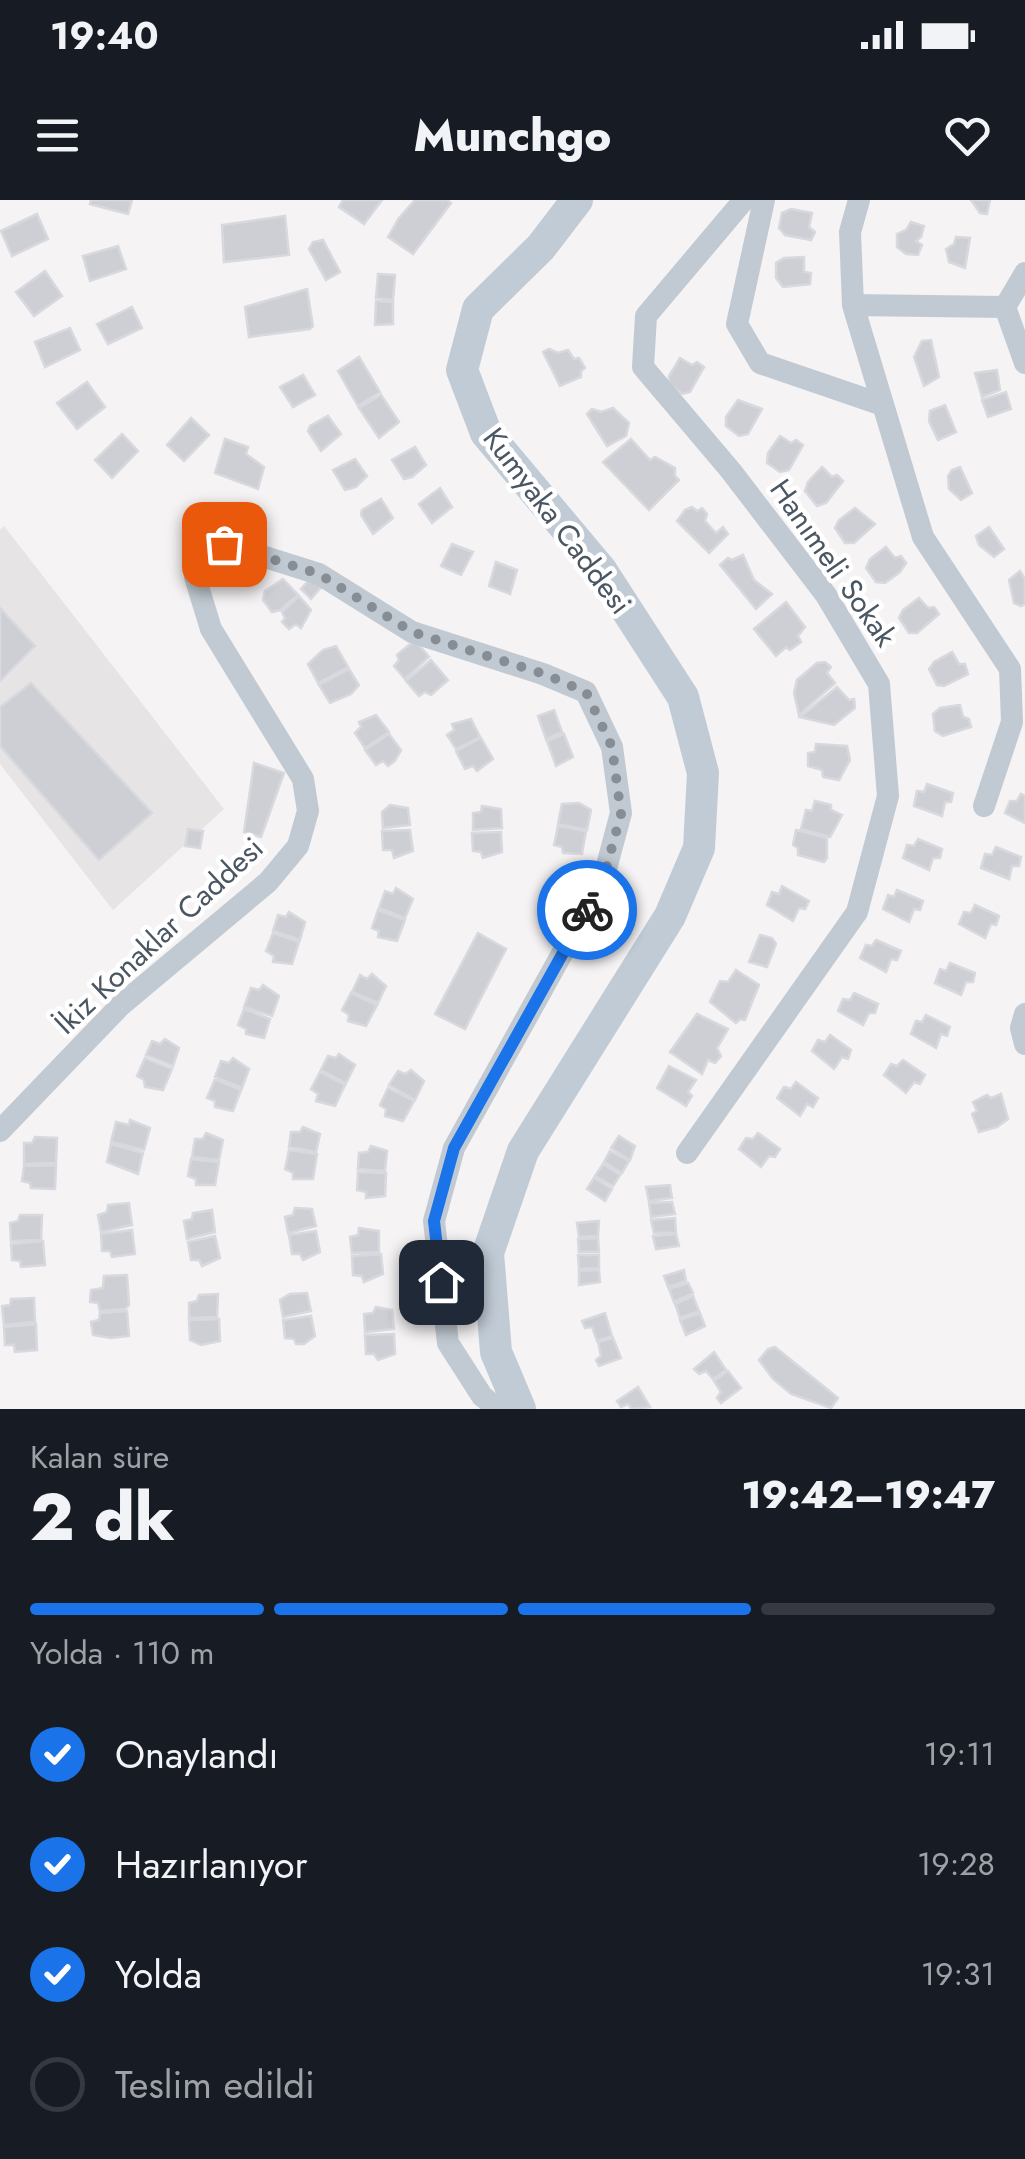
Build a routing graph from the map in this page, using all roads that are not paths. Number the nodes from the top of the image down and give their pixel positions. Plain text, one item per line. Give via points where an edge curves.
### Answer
1 (577, 200) edge
2 (744, 200) edge
3 (764, 200) edge
4 (859, 200) edge
5 (1025, 273) edge
6 (853, 305) junction
7 (1005, 307) junction
8 (1025, 364) edge
9 (883, 405) junction
10 (984, 806) dead end
11 (1025, 1014) edge
12 (1025, 1044) edge
13 (0, 1131) edge
14 (687, 1153) dead end
15 (498, 1409) edge
16 (520, 1409) edge

1 - 16 main road, Kumyaka Caddesi via 478,309 462,370 486,433 601,570 682,697 703,773 699,848 670,916 523,1151 488,1253 496,1352
2 - 14 street, Hanımeli Sokak via 646,316 644,367 826,595 880,684 888,796 857,912
3 - 9 street via 737,324 760,363
4 - 6 street via 850,232
5 - 7 street
6 - 7 street
6 - 9 street
7 - 8 street
9 - 10 street via 923,537 1010,670 1012,722
11 - 12 street
13 - 15 street, İkiz Konaklar Caddesi via 121,1005 268,882 298,846 308,811 302,779 211,629 195,577 201,555 224,544 319,574 412,632 586,692 612,747 621,814 603,880 454,1148 434,1221 448,1343

